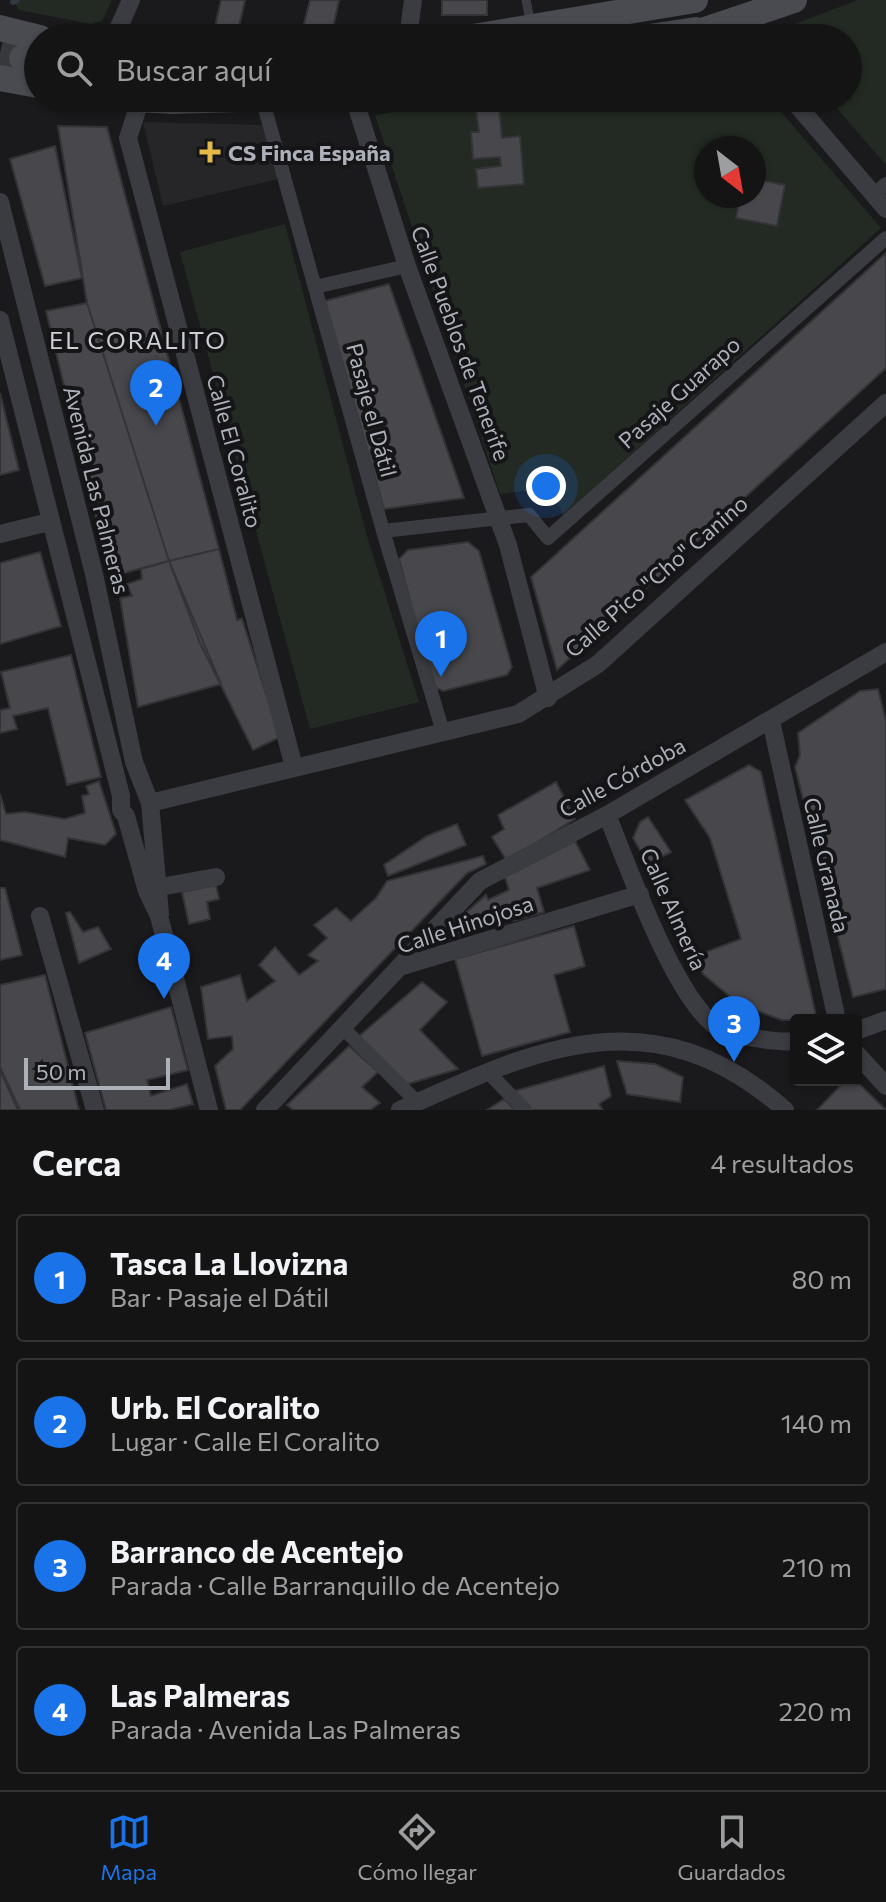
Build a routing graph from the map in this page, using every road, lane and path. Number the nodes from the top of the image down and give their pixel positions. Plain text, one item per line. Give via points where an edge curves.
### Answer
1 (131, 0) edge
2 (413, 0) edge
3 (526, 0) edge
4 (695, 0) edge
5 (704, 0) edge
6 (794, 0) edge
7 (654, 3) edge
8 (120, 24) edge
9 (410, 24) edge
10 (531, 24) edge
11 (555, 24) edge
12 (625, 24) edge
13 (758, 24) edge
14 (0, 28) edge
15 (24, 34) edge
16 (0, 78) tunnel mouth
17 (24, 82) edge
18 (128, 112) edge
19 (266, 112) edge
20 (358, 112) edge
21 (805, 112) edge
22 (880, 189) edge
23 (0, 202) edge
24 (886, 209) edge
25 (886, 238) edge
26 (407, 266) junction
27 (315, 287) junction
28 (0, 320) edge
29 (886, 403) edge
30 (498, 518) junction
31 (49, 522) junction
32 (383, 531) junction
33 (0, 534) edge
34 (886, 653) edge
35 (548, 698) junction
36 (771, 721) junction
37 (443, 732) junction
38 (294, 767) junction
39 (121, 796) junction
40 (148, 800) junction
41 (607, 815) junction
42 (126, 816) junction
43 (216, 877) dead end
44 (160, 887) junction
45 (640, 894) junction
46 (40, 916) dead end
47 (162, 926) junction
48 (400, 966) junction
49 (836, 1014) edge
50 (886, 1020) edge
51 (342, 1027) junction
52 (862, 1029) edge
53 (790, 1042) edge
54 (862, 1060) edge
55 (487, 1071) junction
56 (886, 1086) edge
57 (412, 1108) edge
58 (95, 1110) edge
59 (209, 1110) edge
60 (265, 1110) edge
61 (525, 1110) edge
62 (785, 1110) edge

1 - 8 street
2 - 9 street
3 - 10 lane
4 - 7 main road
5 - 12 main road
6 - 13 main road
7 - 11 main road
14 - 15 main road
16 - 17 main road
18 - 38 street, Calle El Coralito via 128,138
19 - 27 street, Pasaje el Dátil
20 - 26 street, Calle Pueblos de Tenerife
21 - 22 street
22 - 24 street
23 - 40 street, Avenida Las Palmeras via 94,574 134,762
25 - 30 street, Pasaje Guarapo via 548,538 529,515
26 - 27 street
26 - 30 street, Calle Pueblos de Tenerife
27 - 32 street, Pasaje el Dátil
28 - 31 street
29 - 35 street, Calle Pico "Cho" Canino via 598,664
30 - 32 street
30 - 35 street, Calle Pueblos de Tenerife
31 - 33 street
31 - 39 street
32 - 37 street, Pasaje el Dátil
34 - 36 street, Calle Córdoba
35 - 37 street, Calle Pico "Cho" Canino via 518,714
36 - 41 street, Calle Córdoba
36 - 49 street, Calle Granada
37 - 38 street, Calle Pico "Cho" Canino
38 - 40 street, Calle Pico "Cho" Canino
39 - 40 street via 135,788
39 - 42 street
40 - 42 street via 142,817
40 - 44 street, Avenida Las Palmeras
41 - 45 street, Calle Almería
41 - 48 street, Calle Córdoba via 480,881
42 - 47 street, Avenida Las Palmeras
43 - 44 street
44 - 47 street, Avenida Las Palmeras
45 - 48 street, Calle Hinojosa
45 - 53 street, Calle Almería via 687,996 715,1026 776,1043
46 - 58 street
47 - 59 street, Avenida Las Palmeras
48 - 51 street, Calle Hinojosa
50 - 52 street
51 - 57 street
51 - 60 street, Calle Hinojosa
54 - 56 street
55 - 57 street
55 - 61 street
55 - 62 street via 562,1047 631,1039 700,1055 763,1091

